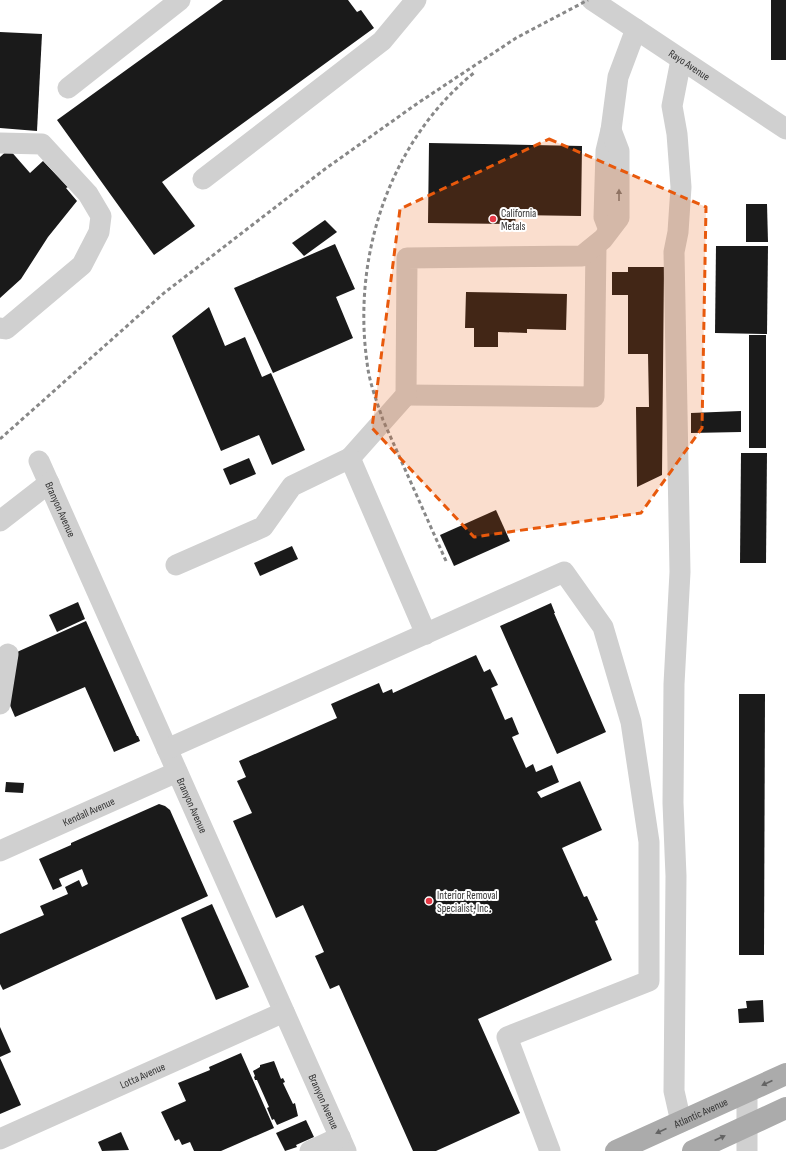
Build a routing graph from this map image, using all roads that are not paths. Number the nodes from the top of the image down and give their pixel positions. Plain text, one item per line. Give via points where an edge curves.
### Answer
1 (180, 0) edge
2 (416, 0) edge
3 (592, 0) edge
4 (636, 29) junction
5 (681, 60) junction
6 (68, 88) dead end
7 (786, 129) edge
8 (0, 143) edge
9 (203, 179) dead end
10 (596, 246) junction
11 (0, 328) edge
12 (406, 395) junction
13 (350, 458) junction
14 (39, 461) dead end
15 (49, 483) junction
16 (0, 521) edge
17 (176, 565) dead end
18 (426, 634) junction
19 (8, 654) dead end
20 (0, 704) edge
21 (167, 750) junction
22 (177, 772) junction
23 (0, 851) edge
24 (284, 1012) junction
25 (786, 1074) edge
26 (747, 1092) junction
27 (786, 1108) edge
28 (681, 1122) junction
29 (747, 1125) junction
30 (0, 1139) edge
31 (343, 1144) edge
32 (310, 1151) edge
33 (550, 1151) edge
34 (616, 1151) edge
35 (693, 1151) edge
36 (747, 1151) edge

1 - 6 street
2 - 9 street via 382,41
3 - 4 street, Rayo Avenue
4 - 5 street, Rayo Avenue
4 - 10 street via 618,77 606,151 604,216 609,230
5 - 7 street, Rayo Avenue
5 - 28 street via 672,106 681,187 674,252 680,572 674,684 674,1090
8 - 11 street via 42,144 88,194 101,216 99,232 82,265 6,329
10 - 12 street via 582,256 407,258
10 - 12 street via 594,398
12 - 13 street
13 - 17 street via 292,486 263,526
13 - 18 street
14 - 15 street, Branyon Avenue
15 - 16 street
15 - 21 street, Branyon Avenue
18 - 21 street
18 - 33 street via 564,572 603,627 632,722 649,842 649,981 507,1037
19 - 20 street
21 - 22 street, Branyon Avenue
22 - 23 street, Kendall Avenue
22 - 24 street, Branyon Avenue
24 - 30 street, Lotta Avenue
24 - 31 street, Branyon Avenue
25 -> 26 main road, Atlantic Avenue
26 - 28 main road, Atlantic Avenue
26 - 29 street
27 - 29 main road
28 -> 34 main road, Atlantic Avenue
35 -> 29 main road
29 - 36 street
31 - 32 street

